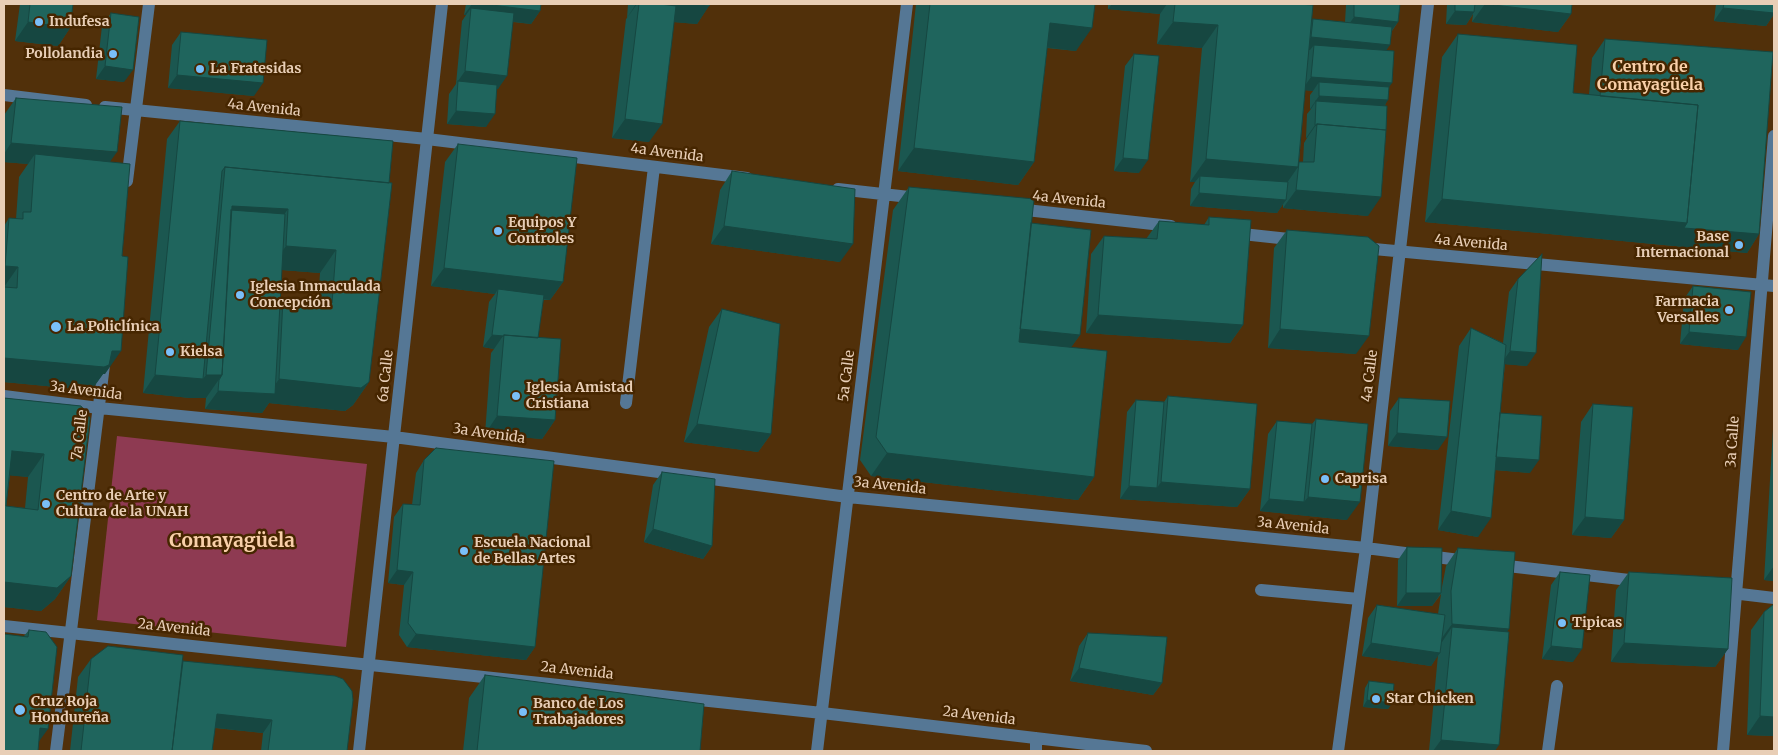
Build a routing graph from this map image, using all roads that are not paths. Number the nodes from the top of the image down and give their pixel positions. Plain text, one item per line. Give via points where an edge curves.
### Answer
1 (149, 4) edge
2 (442, 4) edge
3 (907, 4) edge
4 (1428, 4) edge
5 (4, 95) edge
6 (135, 111) junction
7 (1774, 136) edge
8 (427, 139) junction
9 (654, 166) junction
10 (760, 179) edge
11 (827, 188) edge
12 (126, 190) edge
13 (884, 194) junction
14 (934, 200) edge
15 (1003, 208) edge
16 (1182, 228) edge
17 (1221, 232) edge
18 (1311, 242) edge
19 (1350, 246) edge
20 (1400, 252) junction
21 (1760, 285) junction
22 (1774, 286) edge
23 (107, 345) edge
24 (4, 396) edge
25 (626, 403) dead end
26 (99, 408) junction
27 (394, 437) junction
28 (848, 496) junction
29 (1366, 548) junction
30 (1649, 583) edge
31 (1260, 590) dead end
32 (1707, 590) edge
33 (1736, 593) junction
34 (1774, 598) edge
35 (1359, 599) junction
36 (4, 626) edge
37 (71, 633) junction
38 (369, 663) junction
39 (1557, 686) dead end
40 (822, 712) junction
41 (1036, 738) junction
42 (56, 751) edge
43 (359, 751) edge
44 (817, 751) edge
45 (1036, 751) edge
46 (1146, 751) edge
47 (1338, 751) edge
48 (1548, 751) edge
49 (1723, 751) edge

1 - 6 street
2 - 8 street, 6a Calle
3 - 13 street, 5a Calle
4 - 20 street, 4a Calle
5 - 6 street, 4a Avenida
6 - 8 street, 4a Avenida
6 - 12 street
7 - 21 street, 3a Calle
8 - 9 street, 4a Avenida
8 - 27 street, 6a Calle
9 - 10 street, 4a Avenida
9 - 25 street
11 - 13 street
13 - 14 street
13 - 28 street, 5a Calle
15 - 16 street, 4a Avenida
17 - 18 street
19 - 20 street, 4a Avenida
20 - 21 street, 4a Avenida
20 - 29 street, 4a Calle
21 - 22 street, 4a Avenida
21 - 33 street, 3a Calle
23 - 26 street, 7a Calle
24 - 26 street, 3a Avenida
26 - 27 street, 3a Avenida
26 - 37 street, 7a Calle
27 - 28 street, 3a Avenida
27 - 38 street, 6a Calle
28 - 29 street, 3a Avenida
28 - 40 street, 5a Calle
29 - 30 street, 3a Avenida
29 - 35 street, 4a Calle
31 - 35 street
32 - 33 street
33 - 34 street
33 - 49 street, 3a Calle
35 - 47 street, 4a Calle
36 - 37 street, 2a Avenida
37 - 38 street, 2a Avenida
37 - 42 street, 7a Calle
38 - 40 street, 2a Avenida
38 - 43 street, 6a Calle
39 - 48 street
40 - 41 street, 2a Avenida
40 - 44 street, 5a Calle
41 - 45 street
41 - 46 street, 2a Avenida

